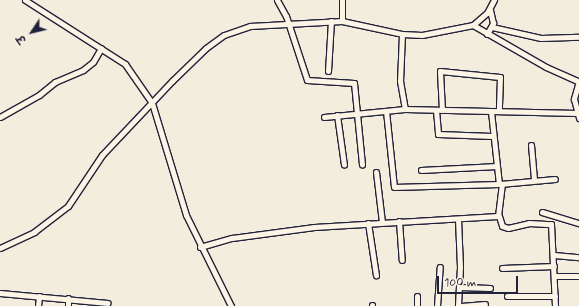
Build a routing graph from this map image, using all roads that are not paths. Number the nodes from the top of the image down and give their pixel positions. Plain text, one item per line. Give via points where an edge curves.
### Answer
1 (25, 0) edge
2 (277, 0) edge
3 (342, 0) edge
4 (494, 0) edge
5 (490, 10) junction
6 (331, 21) junction
7 (342, 21) junction
8 (288, 22) junction
9 (473, 26) junction
10 (492, 27) junction
11 (402, 34) junction
12 (487, 34) junction
13 (579, 37) edge
14 (499, 41) junction
15 (101, 48) junction
16 (328, 71) dead end
17 (579, 81) edge
18 (152, 103) junction
19 (405, 109) junction
20 (386, 110) junction
21 (439, 110) junction
22 (491, 110) junction
23 (500, 111) junction
24 (357, 113) junction
25 (337, 115) junction
26 (578, 116) edge
27 (0, 117) edge
28 (324, 117) dead end
29 (492, 136) junction
30 (531, 145) dead end
31 (344, 165) dead end
32 (362, 165) dead end
33 (497, 166) junction
34 (421, 170) dead end
35 (376, 172) dead end
36 (555, 179) dead end
37 (534, 180) junction
38 (501, 184) junction
39 (542, 212) dead end
40 (499, 216) junction
41 (458, 218) junction
42 (399, 221) junction
43 (382, 222) junction
44 (368, 223) junction
45 (579, 223) edge
46 (200, 247) junction
47 (0, 248) edge
48 (554, 255) junction
49 (579, 257) edge
50 (402, 260) dead end
51 (554, 266) junction
52 (440, 267) dead end
53 (502, 268) dead end
54 (376, 275) dead end
55 (555, 276) junction
56 (579, 276) edge
57 (459, 286) junction
58 (490, 288) dead end
59 (0, 293) edge
60 (39, 296) junction
61 (416, 296) dead end
62 (507, 296) dead end
63 (555, 296) junction
64 (68, 298) junction
65 (108, 303) dead end
66 (485, 304) dead end
67 (38, 306) edge
68 (68, 306) edge
69 (231, 306) edge
70 (417, 306) edge
71 (437, 306) edge
72 (460, 306) edge
73 (556, 306) edge

1 - 15 street
2 - 8 street
3 - 7 street
4 - 5 street
5 - 9 street
5 - 10 street
6 - 7 street
6 - 8 street
6 - 16 street
7 - 11 street
8 - 18 street via 250,26 224,36 206,48
8 - 24 street via 306,78 309,81 353,82
9 - 11 street via 422,35
9 - 12 street
10 - 12 street
10 - 13 street via 541,38
10 - 14 street
11 - 19 street via 400,81
12 - 14 street
14 - 17 street via 546,67
15 - 18 street via 125,64
15 - 27 street via 93,62 83,70 56,82 39,95
17 - 26 street via 574,99
18 - 46 street via 186,215
18 - 47 street via 96,163 68,206 34,232
19 - 20 street
19 - 21 street
20 - 24 street
20 - 38 street via 393,187
21 - 22 street
21 - 23 street via 440,72 500,77
21 - 29 street via 438,134
22 - 23 street
22 - 29 street
23 - 26 street
24 - 25 street
24 - 32 street
25 - 28 street
25 - 31 street
29 - 33 street
30 - 37 street
33 - 34 street
33 - 38 street
35 - 43 street
36 - 37 street
37 - 38 street
38 - 40 street
39 - 45 street
40 - 41 street
40 - 48 street via 502,226 508,228 529,223 551,223
41 - 42 street
41 - 57 street
42 - 43 street
42 - 50 street
43 - 44 street
44 - 46 street via 314,226 241,236
44 - 54 street
46 - 69 street
48 - 49 street
48 - 51 street
51 - 53 street
51 - 55 street
52 - 71 street
55 - 56 street
55 - 63 street
57 - 58 street
57 - 72 street
59 - 60 street
60 - 64 street
60 - 67 street
61 - 70 street
62 - 63 street
63 - 73 street
64 - 65 street
64 - 68 street
66 - 72 street

